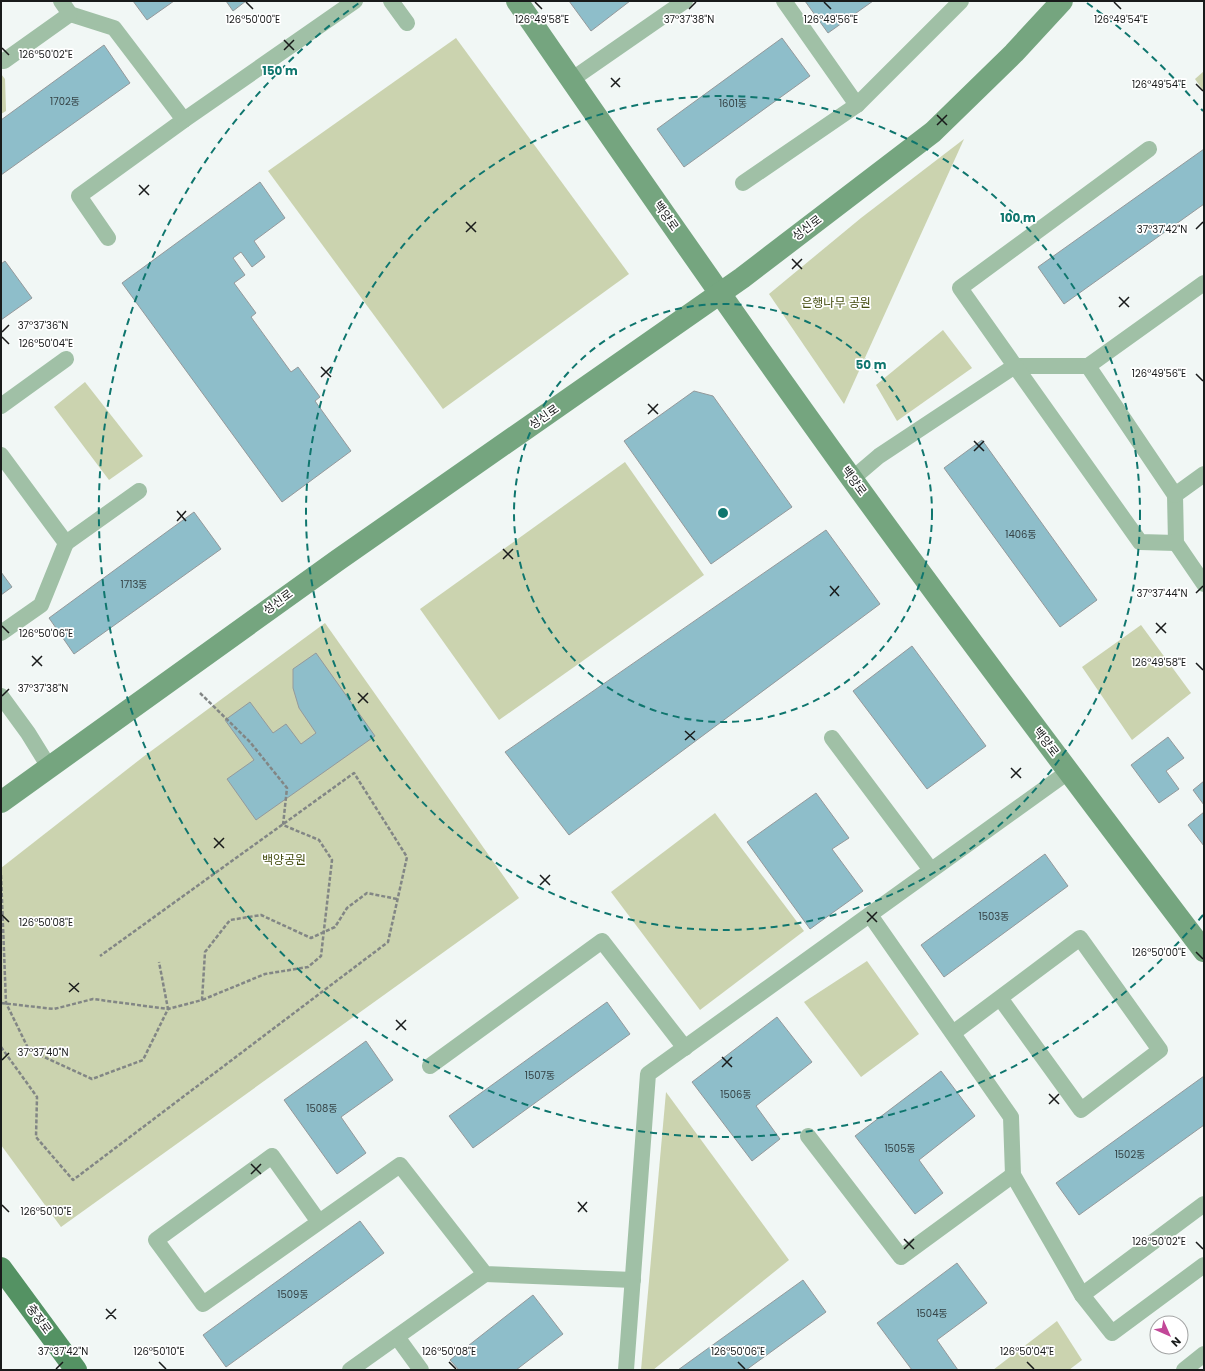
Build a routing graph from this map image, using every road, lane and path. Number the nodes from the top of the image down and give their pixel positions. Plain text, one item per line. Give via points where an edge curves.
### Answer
1 (355, 1) edge
2 (391, 1) edge
3 (517, 1) edge
4 (685, 1) edge
5 (784, 1) edge
6 (961, 1) edge
7 (1062, 1) edge
8 (65, 7) edge
9 (407, 23) dead end
10 (4, 61) dead end
11 (571, 80) junction
12 (857, 105) junction
13 (184, 120) junction
14 (1149, 149) dead end
15 (743, 183) dead end
16 (108, 238) dead end
17 (1204, 283) edge
18 (721, 294) junction
19 (66, 359) dead end
20 (1015, 366) junction
21 (1088, 366) junction
22 (1, 406) edge
23 (1, 455) edge
24 (1204, 474) edge
25 (852, 479) junction
26 (139, 491) dead end
27 (1175, 495) junction
28 (66, 543) junction
29 (1176, 543) junction
30 (1204, 584) edge
31 (1, 633) edge
32 (200, 693) dead end
33 (1, 696) edge
34 (832, 738) dead end
35 (49, 767) junction
36 (1068, 772) junction
37 (1, 802) edge
38 (283, 825) junction
39 (930, 870) junction
40 (1, 875) edge
41 (398, 899) junction
42 (870, 915) junction
43 (324, 932) junction
44 (1204, 951) edge
45 (100, 956) dead end
46 (159, 962) dead end
47 (1000, 998) junction
48 (202, 1000) junction
49 (1, 1003) edge
50 (6, 1004) junction
51 (168, 1009) junction
52 (953, 1033) junction
53 (1, 1047) edge
54 (685, 1048) junction
55 (430, 1066) dead end
56 (808, 1136) dead end
57 (1013, 1175) junction
58 (1204, 1204) edge
59 (319, 1222) junction
60 (1204, 1265) edge
61 (1, 1268) edge
62 (485, 1274) junction
63 (633, 1280) junction
64 (1082, 1295) junction
65 (397, 1338) junction
66 (1204, 1354) edge
67 (76, 1370) edge
68 (350, 1370) edge
69 (420, 1370) edge
70 (626, 1370) edge
71 (1184, 1370) edge

1 - 13 lane
2 - 9 lane
3 - 11 street, 백양로
4 - 11 lane
5 - 12 lane
6 - 12 lane
7 - 18 street, 성신로 via 1014,53 933,132
8 - 10 lane
8 - 13 lane via 114,28
11 - 18 street, 백양로
12 - 15 lane
13 - 16 lane via 79,196
14 - 20 lane via 960,288
17 - 21 lane
18 - 25 street, 백양로
18 - 35 street, 성신로 via 338,560
19 - 22 lane
20 - 21 lane
20 - 25 lane via 879,456
20 - 29 lane via 1140,542
21 - 27 lane
23 - 28 lane
24 - 27 lane
25 - 36 street, 백양로
26 - 28 lane
27 - 29 lane
28 - 31 lane via 41,605
29 - 30 lane
32 - 38 path via 250,742 287,788
33 - 35 lane
34 - 39 lane
35 - 37 street, 성신로
36 - 39 lane
36 - 44 street, 백양로
38 - 41 path via 354,774 407,857
38 - 43 path via 319,840 332,860
38 - 45 path
39 - 42 lane
40 - 50 path
41 - 43 path via 368,893 347,908 335,927
41 - 53 path via 388,942 73,1180 36,1137 37,1097
42 - 52 lane
42 - 54 lane
43 - 48 path via 321,956 308,967 265,974
43 - 48 path via 312,938 261,915 230,920 205,952
46 - 51 path
47 - 47 lane via 1080,938 1160,1050 1081,1110
47 - 52 lane
48 - 51 path
49 - 50 path
50 - 51 path via 54,1009 93,999
50 - 51 path via 29,1050 92,1079 144,1060
52 - 57 lane via 1011,1117
54 - 55 lane via 602,941
54 - 63 lane via 648,1074
56 - 57 lane via 901,1257
57 - 64 lane
58 - 64 lane
59 - 59 lane via 203,1304 156,1240 272,1156
59 - 62 lane via 400,1165
60 - 64 lane via 1112,1333
61 - 67 main road, 충장로
62 - 63 lane
62 - 65 lane
63 - 70 lane
65 - 68 lane
65 - 69 lane
66 - 71 lane

